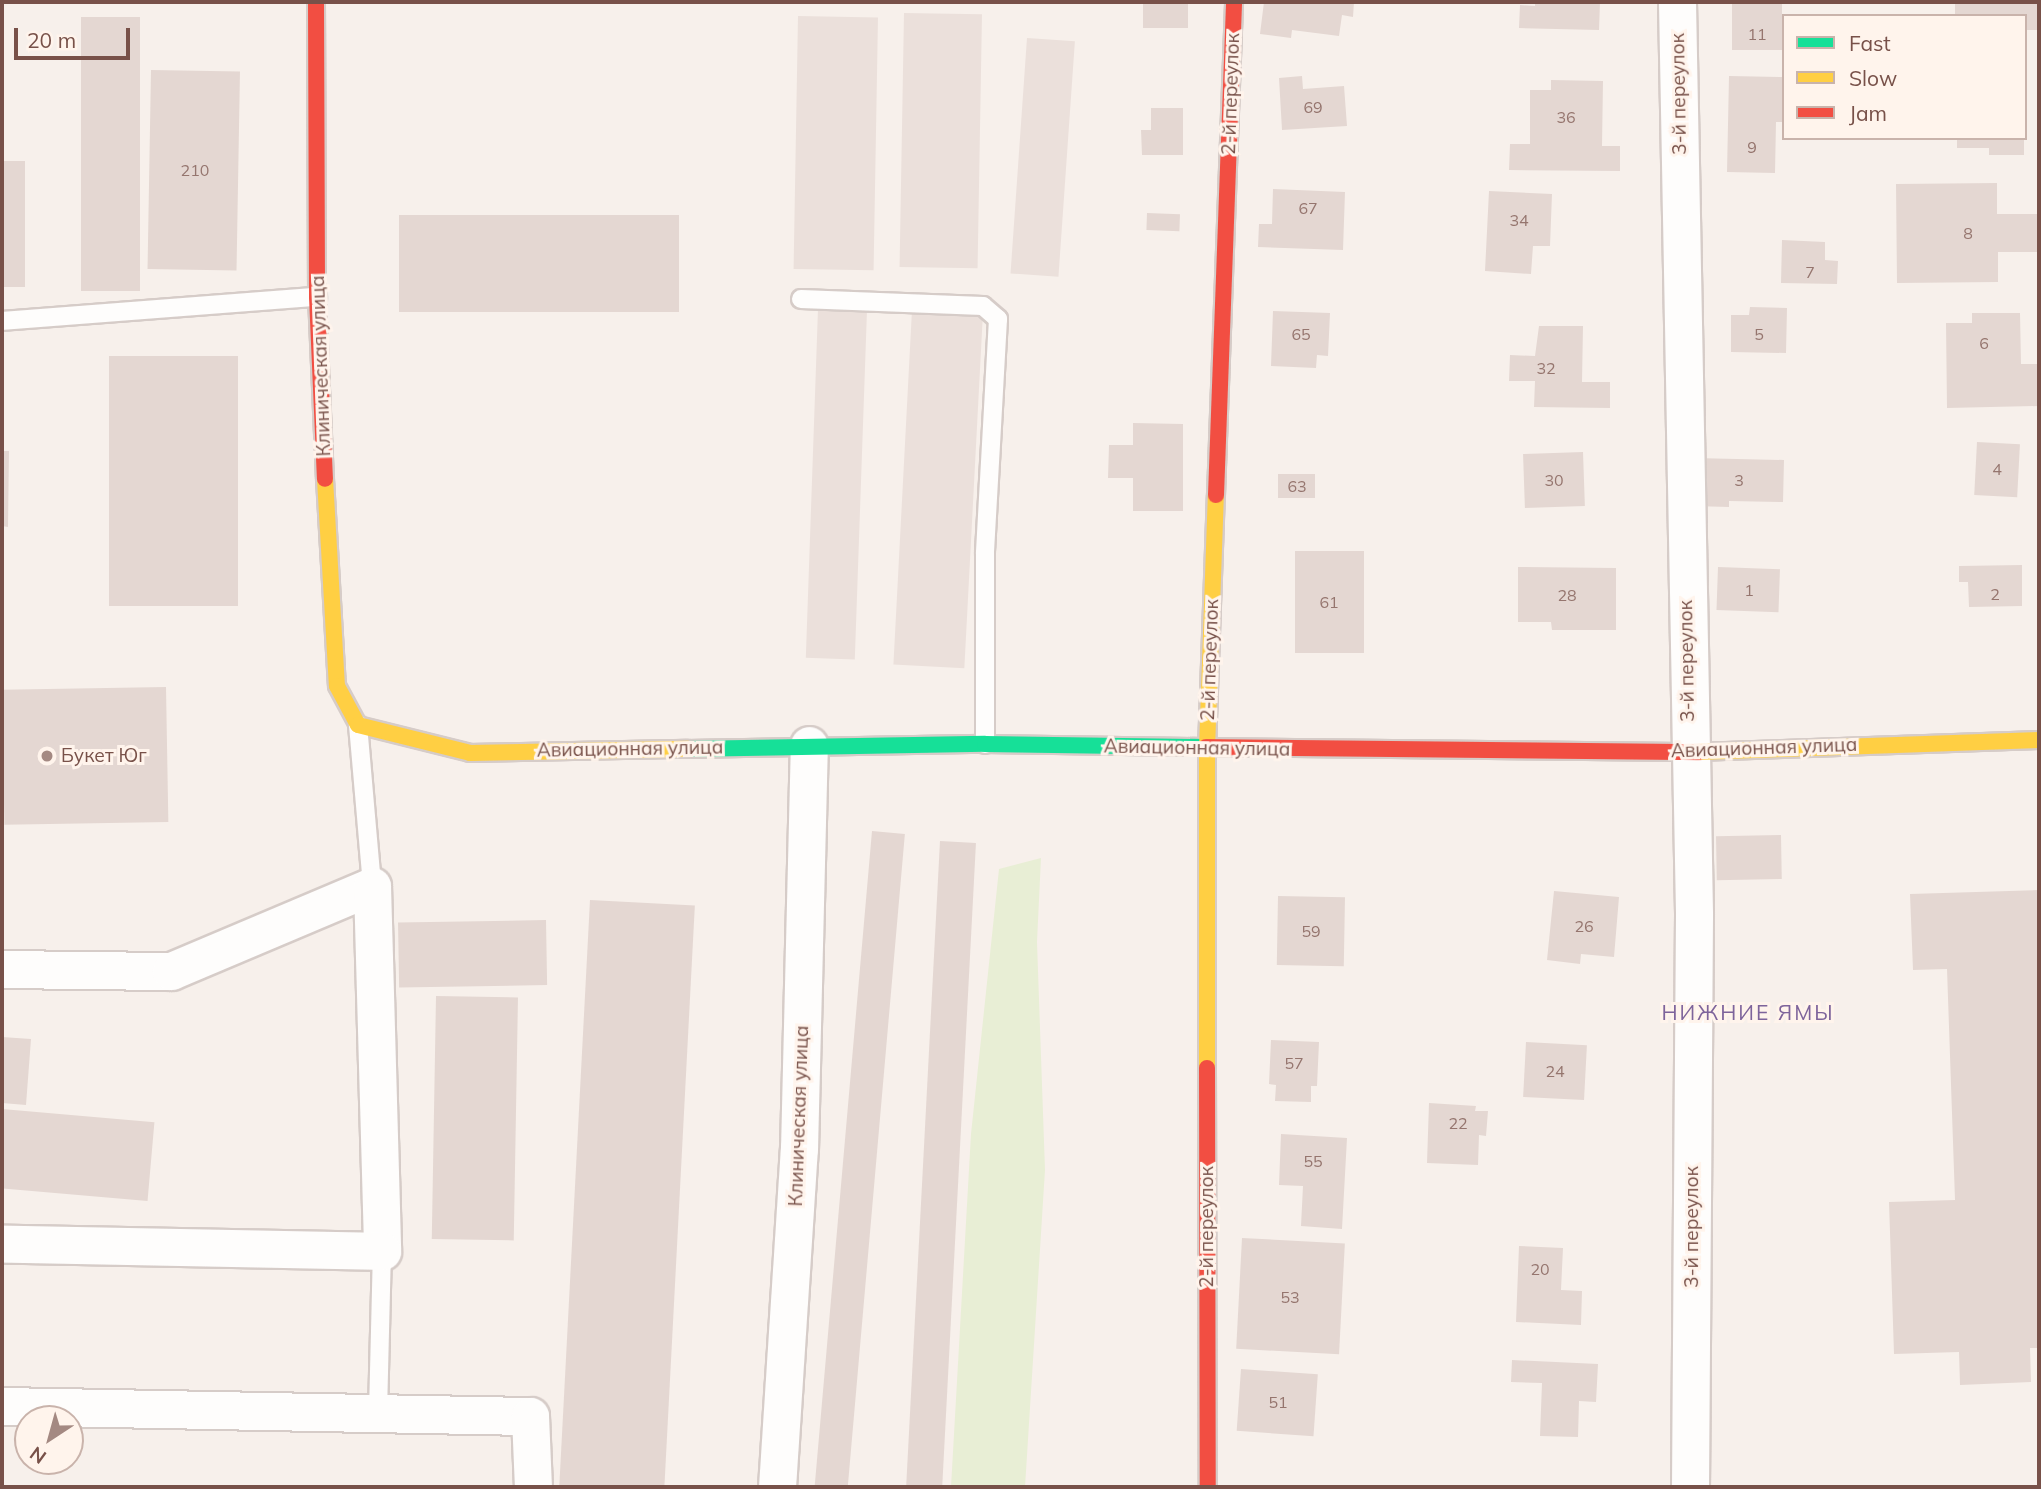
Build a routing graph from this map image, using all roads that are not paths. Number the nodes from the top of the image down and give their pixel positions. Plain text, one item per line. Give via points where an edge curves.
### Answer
1 (316, 2) edge
2 (1234, 2) edge
3 (1678, 2) edge
4 (317, 297) junction
5 (801, 299) dead end
6 (2, 321) edge
7 (358, 725) junction
8 (2039, 740) edge
9 (985, 744) junction
10 (809, 745) junction
11 (1207, 749) junction
12 (1688, 752) junction
13 (372, 886) junction
14 (2, 969) edge
15 (2, 1244) edge
16 (382, 1251) junction
17 (2, 1406) edge
18 (378, 1413) junction
19 (533, 1487) edge
20 (777, 1487) edge
21 (1208, 1487) edge
22 (1690, 1487) edge

1 - 4 main road, Клиническая улица
2 - 11 main road, 2-й переулок
3 - 12 street, 3-й переулок
4 - 6 lane
4 - 7 main road, Клиническая улица via 337,686
5 - 9 lane via 983,306 998,319 985,554
7 - 10 main road, Авиационная улица via 470,753
7 - 13 lane
8 - 12 main road, Авиационная улица
9 - 10 main road, Авиационная улица
9 - 11 main road, Авиационная улица
10 - 20 street, Клиническая улица via 799,1149
11 - 12 main road, Авиационная улица
11 - 21 main road, 2-й переулок
12 - 22 street, 3-й переулок via 1693,915
13 - 14 street via 171,971
13 - 16 street
15 - 16 street
16 - 18 lane
17 - 18 street
18 - 19 street via 530,1416

